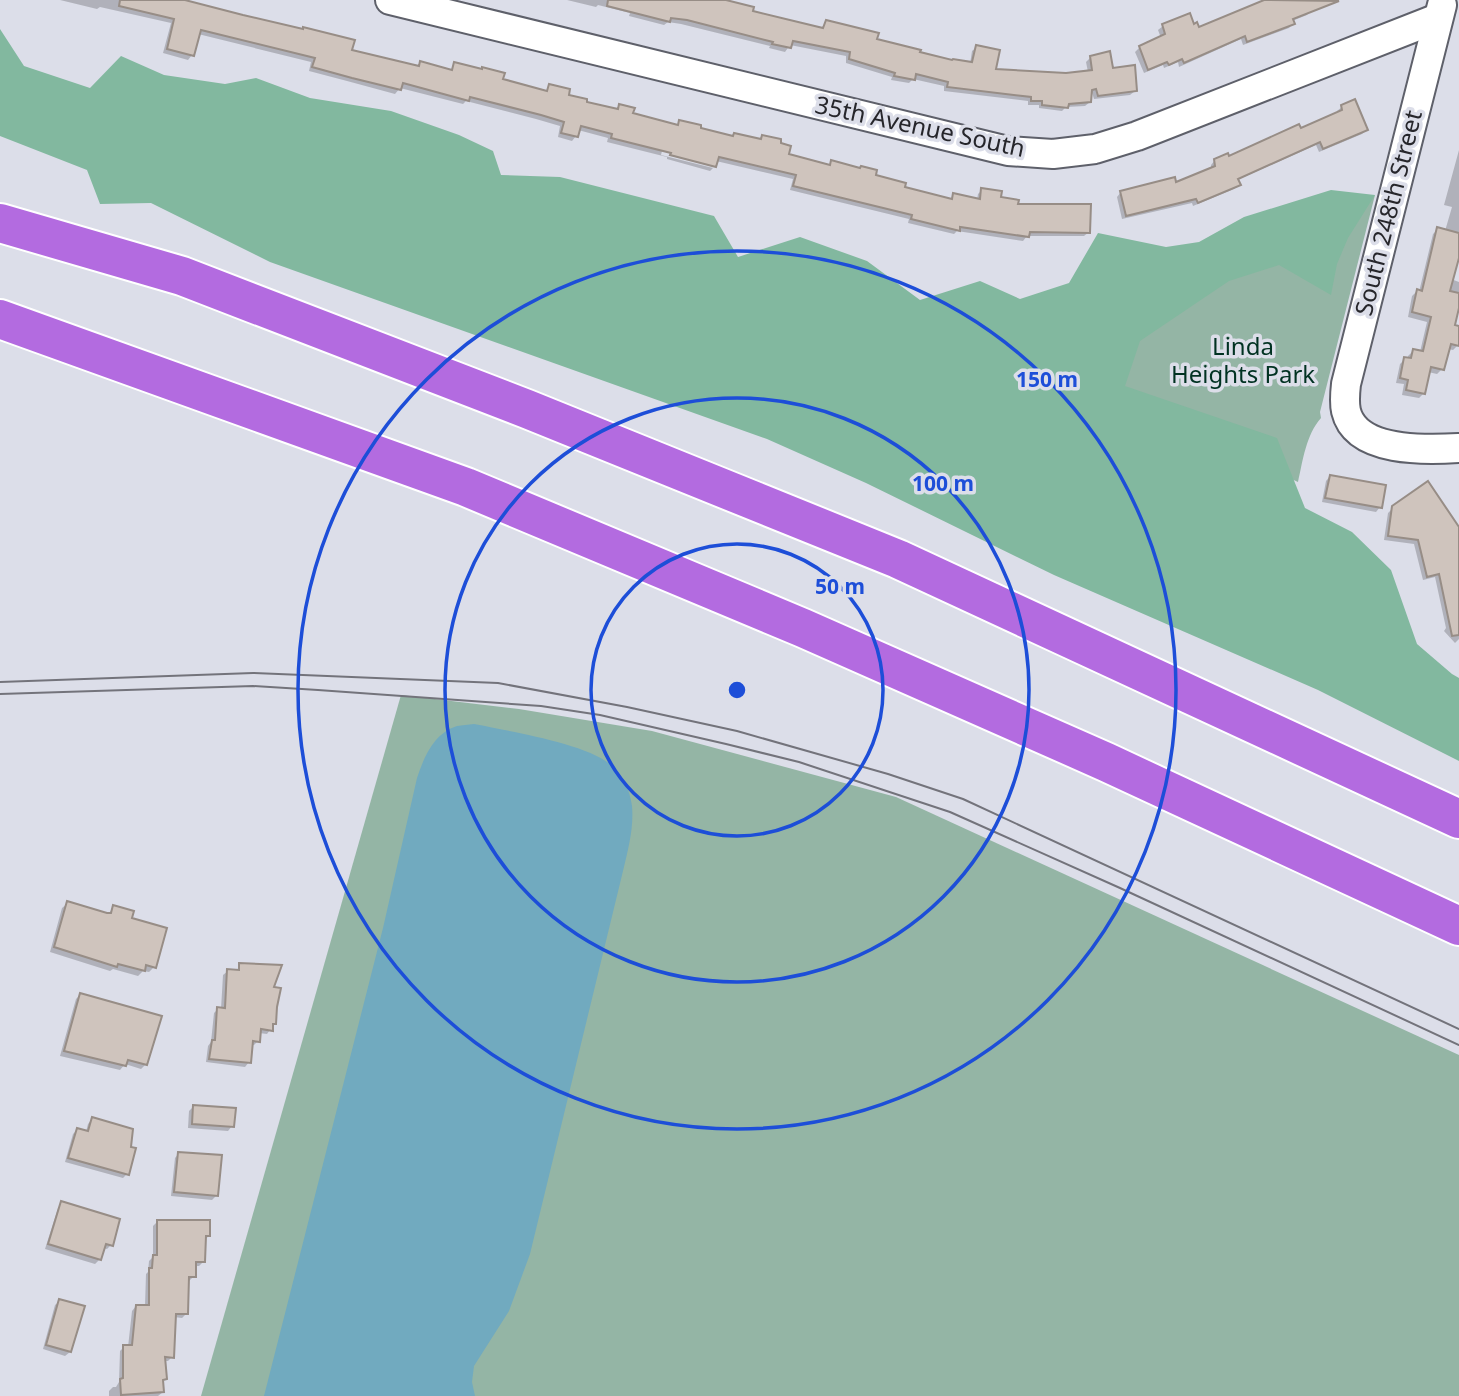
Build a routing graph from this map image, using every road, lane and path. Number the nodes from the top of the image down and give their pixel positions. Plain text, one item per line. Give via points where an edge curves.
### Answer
1 (390, 0) edge
2 (1441, 9) edge
3 (0, 223) edge
4 (0, 319) edge
5 (1459, 448) edge
6 (1459, 819) edge
7 (1459, 926) edge

1 - 2 street, 35th Avenue South via 1008,151 1053,154 1095,149 1137,136
2 - 5 street, South 248th Street via 1345,399 1352,425 1366,437 1386,445
3 - 6 highway via 183,276 886,554
4 - 7 highway via 466,486 1106,762

